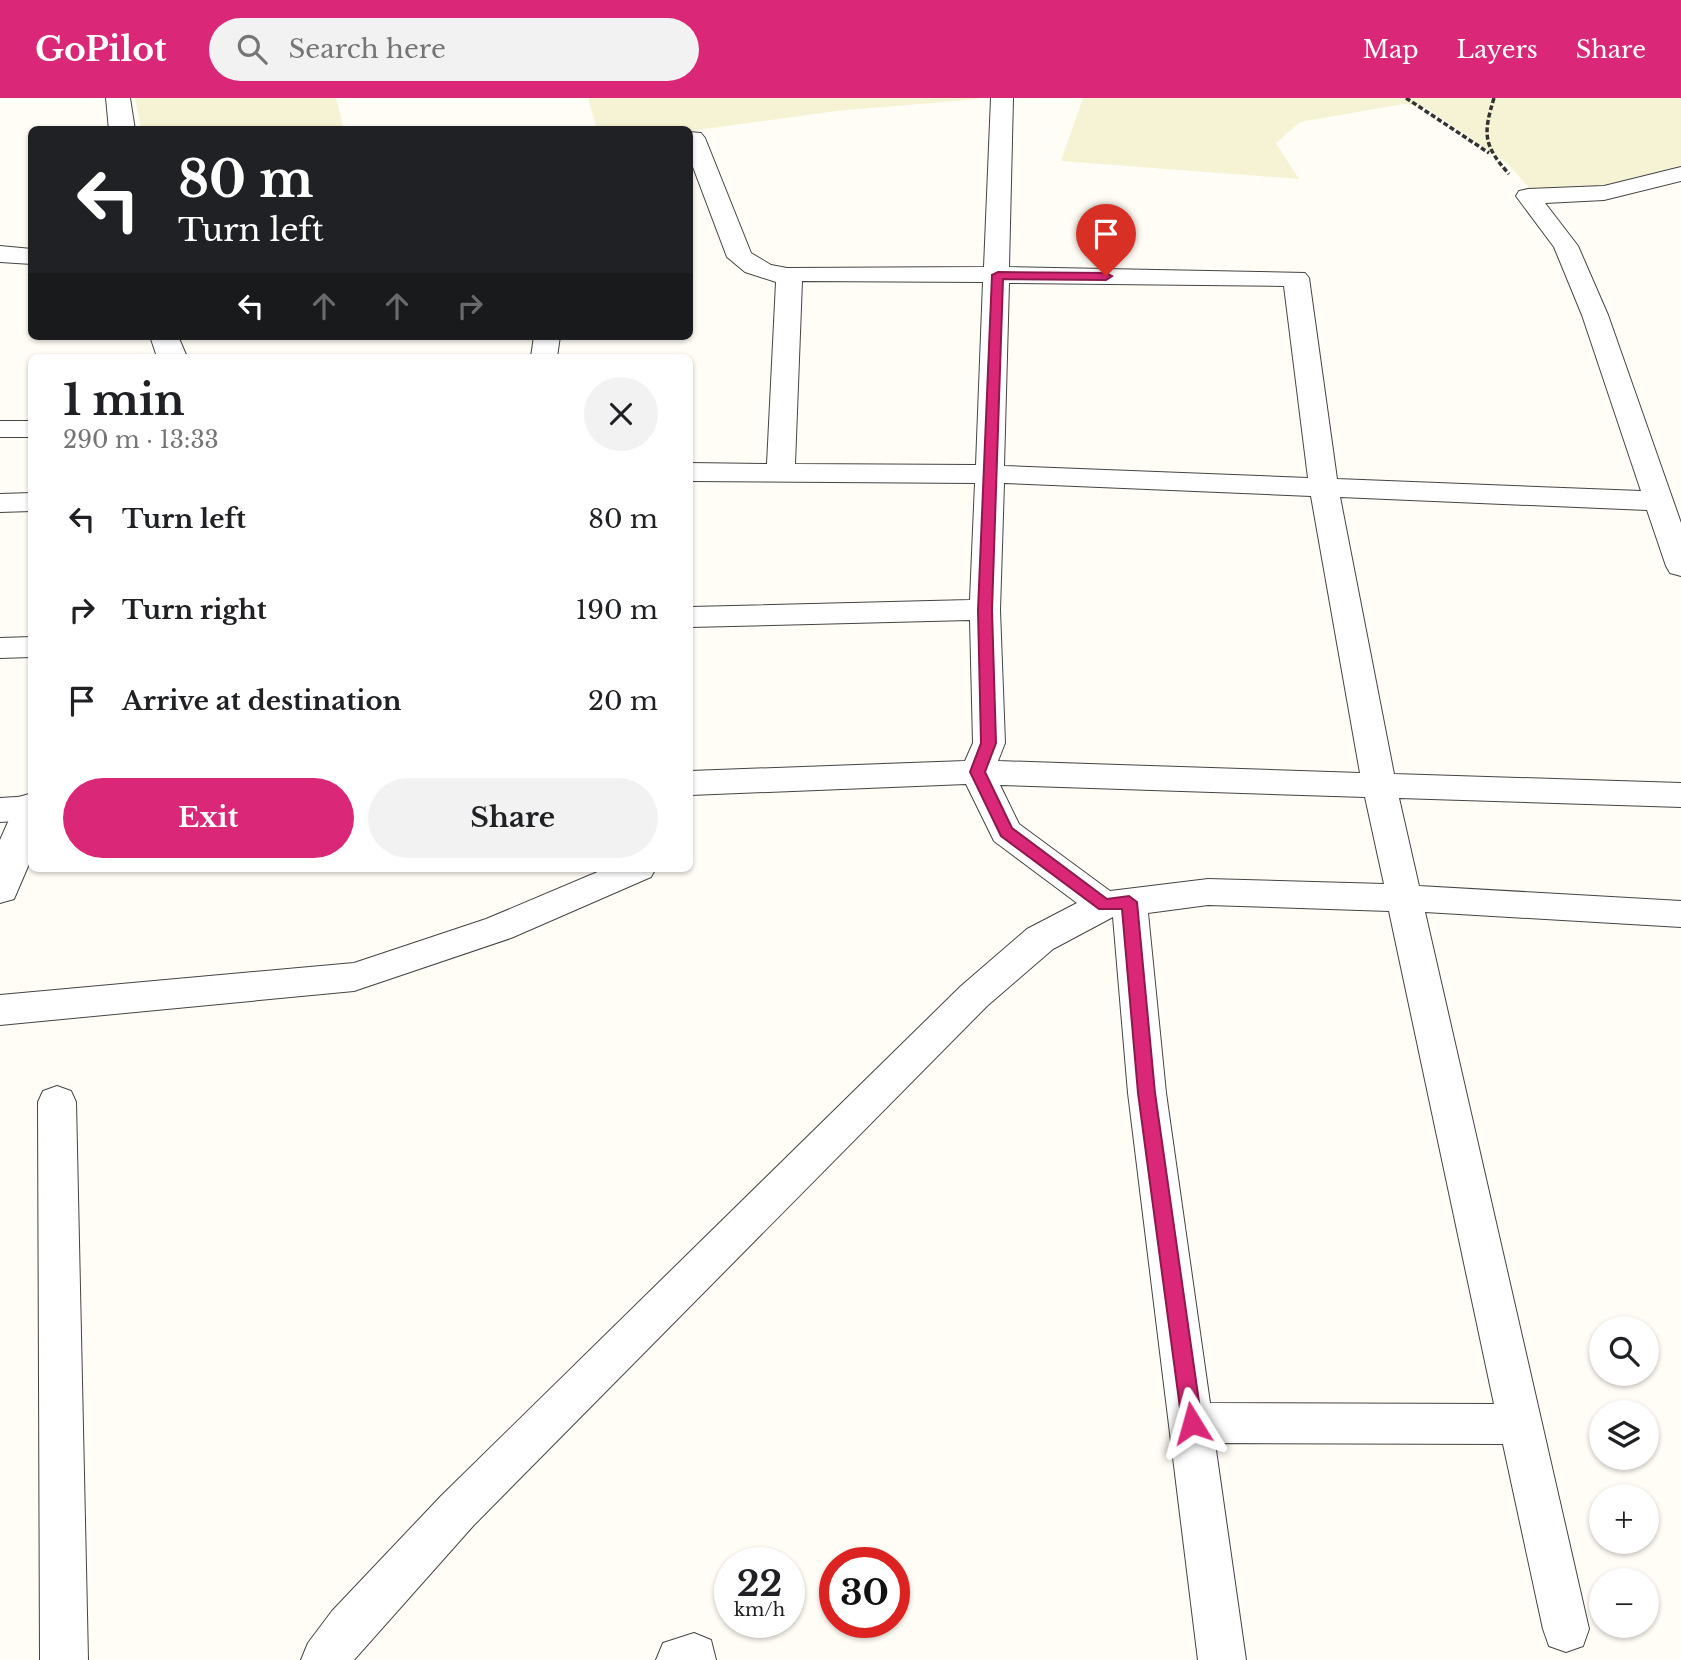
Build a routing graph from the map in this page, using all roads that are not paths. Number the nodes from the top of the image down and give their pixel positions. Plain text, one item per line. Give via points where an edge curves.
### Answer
1 (118, 98) edge
2 (1002, 98) edge
3 (122, 126) edge
4 (693, 138) dead end
5 (1681, 174) edge
6 (0, 254) edge
7 (28, 257) edge
8 (998, 275) junction
9 (789, 277) junction
10 (0, 429) edge
11 (28, 429) edge
12 (781, 471) junction
13 (693, 472) edge
14 (991, 474) junction
15 (1324, 489) junction
16 (1657, 501) junction
17 (28, 502) edge
18 (0, 503) edge
19 (1681, 566) edge
20 (985, 610) junction
21 (693, 617) edge
22 (28, 647) edge
23 (0, 648) edge
24 (977, 772) junction
25 (693, 783) edge
26 (1379, 784) junction
27 (1681, 795) edge
28 (28, 808) edge
29 (0, 810) edge
30 (28, 816) edge
31 (630, 872) edge
32 (0, 889) edge
33 (1406, 898) junction
34 (1117, 904) junction
35 (1681, 914) edge
36 (0, 1010) edge
37 (57, 1102) dead end
38 (1192, 1423) junction
39 (1519, 1424) junction
40 (1566, 1629) dead end
41 (64, 1660) edge
42 (325, 1660) edge
43 (1222, 1660) edge

1 - 3 street
2 - 8 street
4 - 9 street via 740,257 753,267
5 - 16 street via 1604,193 1528,196 1566,246 1595,316
6 - 7 street
8 - 9 street via 804,273
8 - 14 street
8 - 15 street via 1296,278
9 - 12 street
10 - 11 street
12 - 13 street
12 - 14 street
14 - 15 street
14 - 20 street
15 - 16 street
15 - 26 street
16 - 19 street
17 - 18 street
20 - 21 street
20 - 24 street via 989,743
22 - 23 street
24 - 25 street
24 - 26 street
24 - 34 street via 1006,832
26 - 27 street
26 - 33 street
28 - 29 street
30 - 32 street
31 - 36 street via 508,924 354,977
33 - 34 street via 1208,892
33 - 35 street
33 - 39 street
34 - 38 street
34 - 42 street via 1040,939 974,996 457,1511
37 - 41 street
38 - 39 street
38 - 43 street
39 - 40 street

